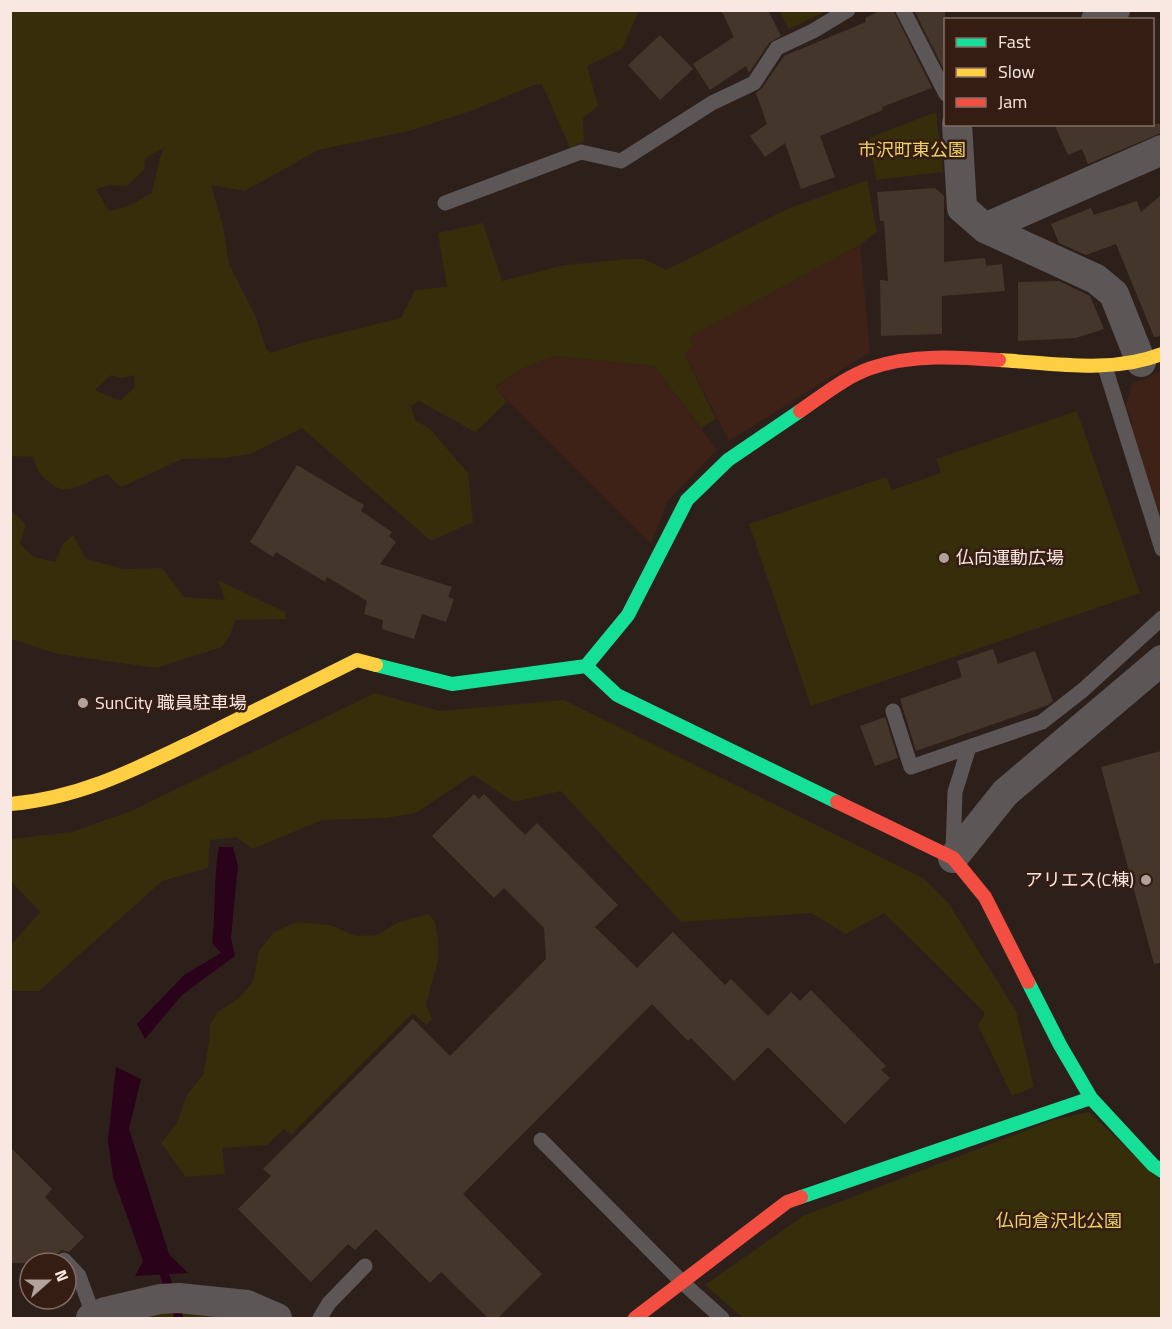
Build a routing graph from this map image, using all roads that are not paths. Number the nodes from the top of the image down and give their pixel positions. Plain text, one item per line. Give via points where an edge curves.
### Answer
1 (848, 10) edge
2 (903, 10) edge
3 (1115, 10) edge
4 (1100, 18) edge
5 (944, 92) edge
6 (957, 126) edge
7 (1161, 150) edge
8 (444, 202) dead end
9 (985, 228) junction
10 (1151, 358) edge
11 (1105, 367) junction
12 (1161, 549) edge
13 (1161, 618) edge
14 (1161, 663) edge
15 (586, 666) junction
16 (893, 711) dead end
17 (969, 747) junction
18 (10, 804) edge
19 (953, 858) junction
20 (1091, 1098) junction
21 (541, 1140) dead end
22 (1161, 1171) edge
23 (365, 1266) dead end
24 (78, 1275) edge
25 (683, 1283) junction
26 (92, 1318) edge
27 (277, 1318) edge
28 (320, 1318) edge
29 (635, 1318) edge
30 (722, 1318) edge

1 - 8 lane via 777,48 754,83 712,103 621,161 581,152
2 - 5 lane
3 - 4 street
6 - 9 street via 963,208
7 - 9 street
9 - 10 street via 1096,279 1114,294
10 - 11 street
11 - 12 lane
11 - 15 street via 948,356 871,368 843,382 728,460 687,500 627,615
13 - 17 lane via 1042,722
14 - 19 street via 1005,793
15 - 18 street via 452,684 357,660 92,789 62,798
15 - 19 street via 617,695
16 - 17 lane via 911,767
17 - 19 lane via 955,792
19 - 20 street via 985,897
20 - 22 street
20 - 25 street via 787,1202
21 - 25 lane
23 - 28 lane via 329,1303
24 - 26 lane
25 - 29 street
25 - 30 lane
26 - 27 street via 170,1298 247,1305

